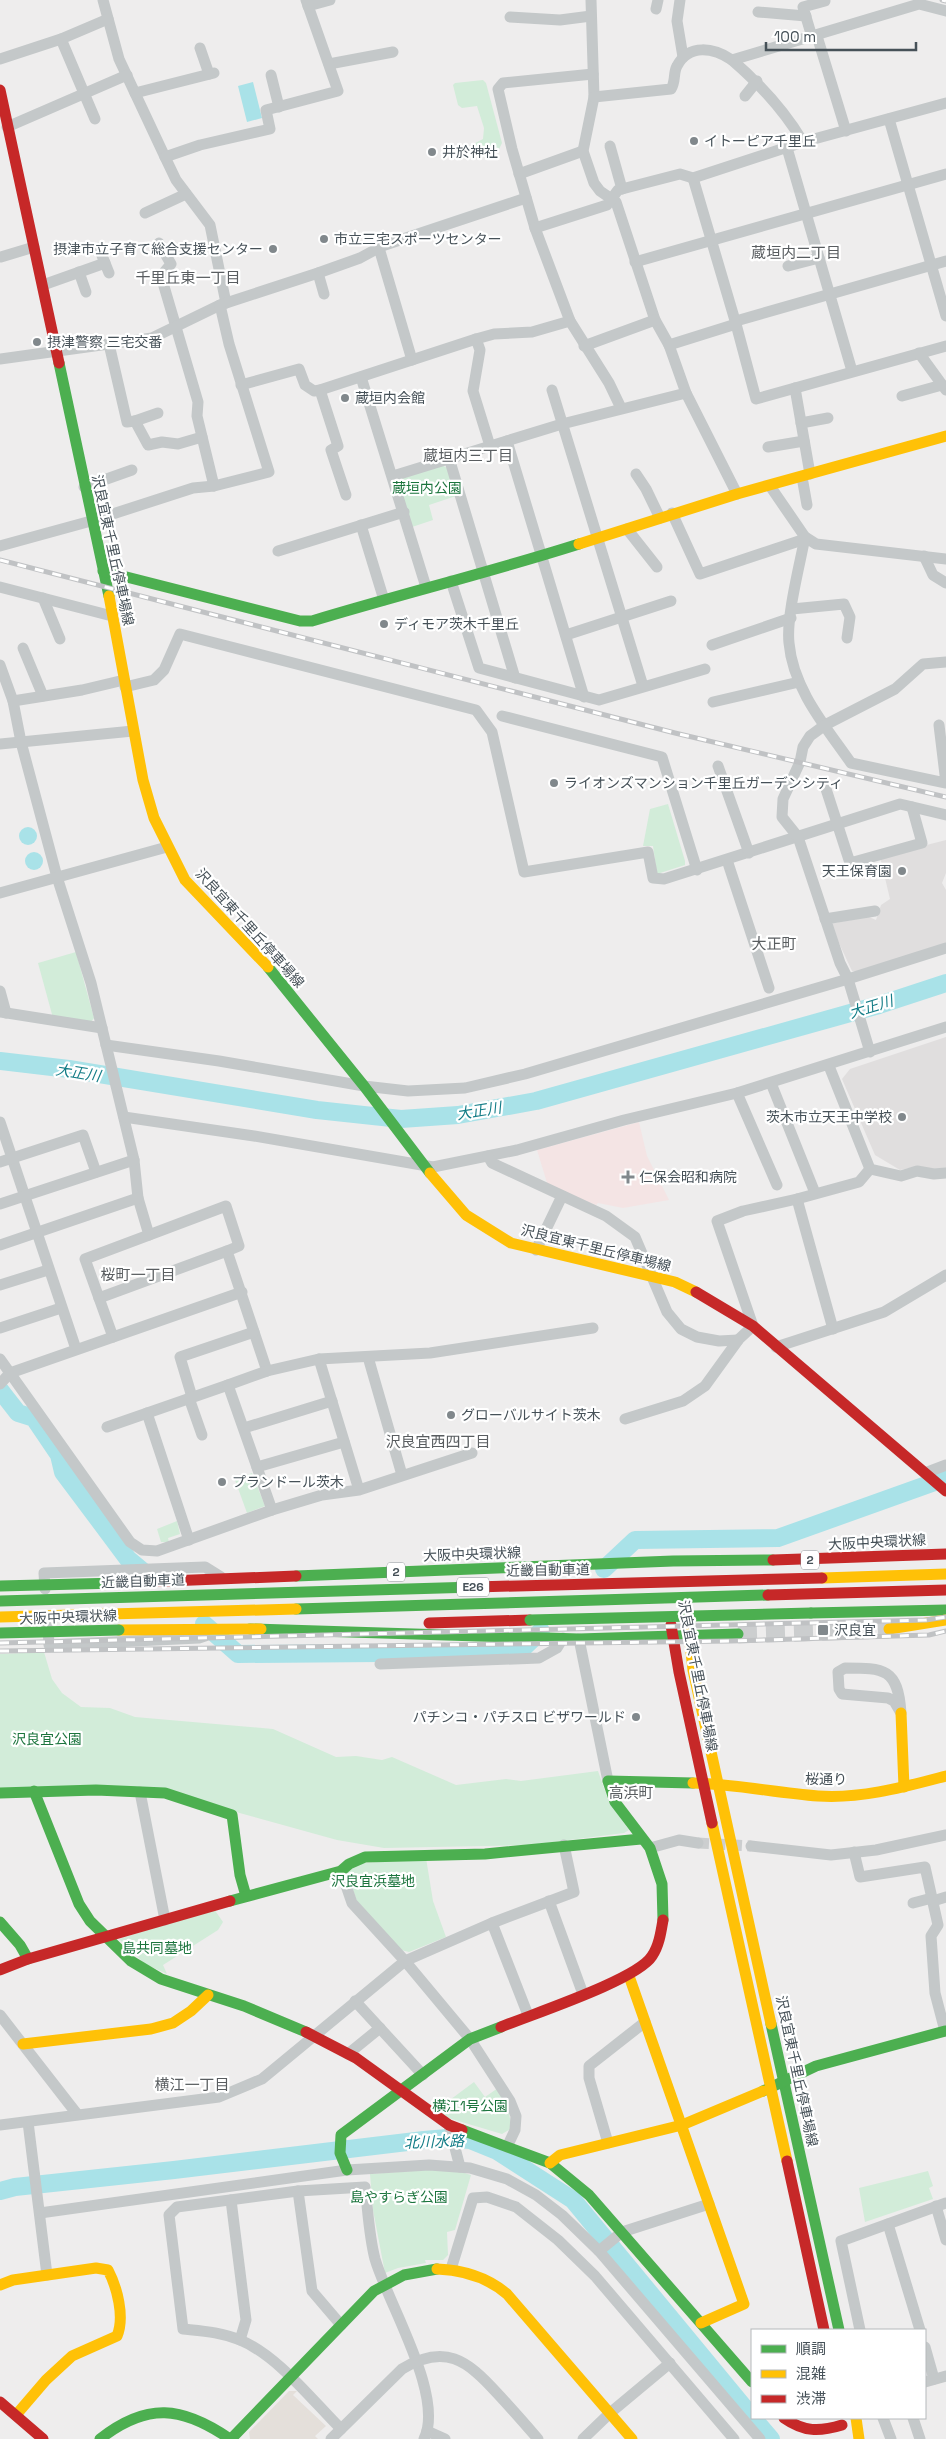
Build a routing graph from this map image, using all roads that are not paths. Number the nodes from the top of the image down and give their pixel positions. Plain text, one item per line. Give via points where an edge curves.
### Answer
1 (103, 0) edge
2 (330, 0) edge
3 (591, 0) edge
4 (680, 0) edge
5 (825, 1) edge
6 (307, 3) edge
7 (946, 11) edge
8 (758, 12) dead end
9 (591, 16) junction
10 (806, 16) junction
11 (510, 17) dead end
12 (108, 19) junction
13 (814, 37) junction
14 (61, 38) junction
15 (200, 48) dead end
16 (393, 52) dead end
17 (683, 56) junction
18 (0, 59) edge
19 (732, 60) junction
20 (329, 64) junction
21 (594, 74) junction
22 (127, 75) junction
23 (271, 75) dead end
24 (757, 81) junction
25 (0, 90) edge
26 (84, 93) junction
27 (135, 93) junction
28 (745, 96) dead end
29 (594, 98) junction
30 (946, 103) edge
31 (279, 107) junction
32 (95, 119) dead end
33 (889, 119) junction
34 (846, 131) junction
35 (6, 134) edge
36 (803, 142) junction
37 (610, 146) dead end
38 (787, 148) junction
39 (583, 151) junction
40 (164, 157) junction
41 (519, 174) junction
42 (946, 174) edge
43 (693, 178) junction
44 (908, 185) junction
45 (622, 189) junction
46 (186, 194) junction
47 (526, 198) junction
48 (612, 199) junction
49 (145, 213) dead end
50 (806, 215) junction
51 (535, 228) junction
52 (712, 241) junction
53 (159, 243) dead end
54 (34, 247) junction
55 (99, 248) dead end
56 (379, 248) junction
57 (1, 257) dead end
58 (819, 258) junction
59 (946, 260) edge
60 (635, 262) junction
61 (931, 265) junction
62 (788, 266) dead end
63 (79, 272) junction
64 (318, 273) junction
65 (43, 286) junction
66 (86, 292) dead end
67 (324, 294) dead end
68 (830, 294) junction
69 (223, 304) junction
70 (946, 316) edge
71 (655, 320) junction
72 (570, 321) junction
73 (736, 322) junction
74 (174, 327) junction
75 (476, 339) junction
76 (109, 344) junction
77 (669, 345) junction
78 (584, 346) junction
79 (946, 346) edge
80 (57, 352) junction
81 (919, 353) junction
82 (0, 359) edge
83 (412, 360) junction
84 (852, 371) junction
85 (361, 377) junction
86 (241, 385) junction
87 (795, 388) junction
88 (944, 388) edge
89 (320, 390) junction
90 (552, 390) dead end
91 (686, 393) junction
92 (902, 396) dead end
93 (621, 408) junction
94 (158, 413) dead end
95 (828, 418) dead end
96 (134, 421) junction
97 (801, 423) junction
98 (562, 424) junction
99 (202, 437) junction
100 (945, 438) edge
101 (507, 440) junction
102 (804, 441) junction
103 (490, 446) junction
104 (768, 448) dead end
105 (449, 458) junction
106 (132, 470) dead end
107 (636, 474) dead end
108 (393, 476) junction
109 (806, 476) junction
110 (214, 486) junction
111 (770, 486) junction
112 (84, 487) junction
113 (737, 494) junction
114 (346, 495) dead end
115 (807, 505) dead end
116 (404, 512) junction
117 (672, 513) junction
118 (660, 518) junction
119 (91, 520) junction
120 (361, 525) junction
121 (626, 529) junction
122 (598, 538) junction
123 (805, 538) junction
124 (0, 546) edge
125 (278, 551) dead end
126 (541, 556) junction
127 (924, 556) junction
128 (946, 559) edge
129 (657, 567) dead end
130 (103, 572) junction
131 (484, 574) junction
132 (451, 580) junction
133 (946, 583) edge
134 (426, 587) junction
135 (0, 588) edge
136 (43, 598) junction
137 (384, 600) junction
138 (671, 602) dead end
139 (792, 614) junction
140 (112, 616) junction
141 (622, 617) junction
142 (566, 635) junction
143 (847, 638) dead end
144 (60, 639) dead end
145 (712, 645) dead end
146 (22, 648) dead end
147 (946, 662) edge
148 (0, 665) edge
149 (705, 669) dead end
150 (515, 678) junction
151 (799, 682) junction
152 (125, 684) junction
153 (643, 686) junction
154 (43, 696) junction
155 (584, 697) junction
156 (13, 701) junction
157 (713, 702) dead end
158 (502, 716) dead end
159 (824, 725) junction
160 (939, 725) dead end
161 (132, 730) junction
162 (21, 742) junction
163 (0, 744) edge
164 (718, 766) dead end
165 (826, 789) dead end
166 (912, 807) junction
167 (946, 815) edge
168 (837, 824) junction
169 (798, 837) junction
170 (167, 847) junction
171 (749, 852) junction
172 (727, 860) junction
173 (696, 870) junction
174 (57, 878) junction
175 (0, 893) edge
176 (875, 911) dead end
177 (825, 919) junction
178 (946, 948) edge
179 (848, 980) junction
180 (769, 988) dead end
181 (0, 991) edge
182 (3, 1012) edge
183 (946, 1027) edge
184 (102, 1028) junction
185 (106, 1046) junction
186 (870, 1052) junction
187 (829, 1066) junction
188 (770, 1083) junction
189 (364, 1086) junction
190 (737, 1093) junction
191 (123, 1114) junction
192 (0, 1122) edge
193 (488, 1156) junction
194 (14, 1158) junction
195 (134, 1160) junction
196 (420, 1161) junction
197 (0, 1162) edge
198 (870, 1169) junction
199 (96, 1172) junction
200 (946, 1174) edge
201 (777, 1185) dead end
202 (815, 1193) junction
203 (24, 1196) junction
204 (562, 1196) junction
205 (138, 1198) junction
206 (797, 1199) junction
207 (0, 1204) edge
208 (36, 1232) junction
209 (149, 1235) junction
210 (0, 1245) edge
211 (536, 1250) junction
212 (227, 1251) junction
213 (48, 1270) junction
214 (946, 1275) edge
215 (654, 1278) junction
216 (0, 1285) edge
217 (242, 1292) junction
218 (99, 1298) junction
219 (61, 1308) junction
220 (753, 1326) junction
221 (0, 1328) edge
222 (593, 1328) dead end
223 (833, 1329) junction
224 (254, 1332) junction
225 (113, 1337) junction
226 (738, 1340) junction
227 (776, 1347) junction
228 (76, 1349) junction
229 (368, 1357) junction
230 (0, 1359) edge
231 (319, 1359) junction
232 (267, 1371) junction
233 (10, 1373) junction
234 (0, 1384) edge
235 (228, 1385) junction
236 (190, 1397) junction
237 (332, 1401) junction
238 (147, 1413) junction
239 (625, 1419) dead end
240 (107, 1427) dead end
241 (244, 1428) junction
242 (202, 1434) dead end
243 (344, 1442) junction
244 (472, 1453) dead end
245 (946, 1465) edge
246 (257, 1467) junction
247 (927, 1474) junction
248 (402, 1475) junction
249 (359, 1490) junction
250 (944, 1490) edge
251 (272, 1510) junction
252 (189, 1540) junction
253 (946, 1554) edge
254 (673, 1561) junction
255 (946, 1574) edge
256 (223, 1578) junction
257 (0, 1586) edge
258 (946, 1590) edge
259 (0, 1601) edge
260 (946, 1610) edge
261 (0, 1617) edge
262 (946, 1620) edge
263 (225, 1627) junction
264 (250, 1629) junction
265 (889, 1629) tunnel mouth
266 (0, 1634) edge
267 (738, 1634) tunnel mouth
268 (673, 1637) junction
269 (689, 1637) junction
270 (563, 1638) junction
271 (579, 1639) junction
272 (380, 1664) dead end
273 (901, 1713) junction
274 (946, 1776) edge
275 (608, 1781) junction
276 (705, 1784) junction
277 (718, 1784) junction
278 (904, 1787) junction
279 (34, 1791) junction
280 (140, 1792) junction
281 (0, 1793) edge
282 (946, 1835) edge
283 (641, 1839) junction
284 (698, 1843) tunnel mouth
285 (564, 1845) junction
286 (751, 1846) tunnel mouth
287 (650, 1848) junction
288 (854, 1852) junction
289 (342, 1871) junction
290 (246, 1896) junction
291 (946, 1897) edge
292 (932, 1900) junction
293 (549, 1901) junction
294 (913, 1903) dead end
295 (165, 1920) junction
296 (0, 1922) edge
297 (492, 1923) junction
298 (105, 1937) junction
299 (28, 1959) junction
300 (405, 1961) junction
301 (0, 1970) edge
302 (629, 1976) junction
303 (583, 1994) junction
304 (208, 1995) junction
305 (355, 2001) junction
306 (0, 2015) edge
307 (528, 2015) junction
308 (645, 2022) junction
309 (380, 2028) junction
310 (945, 2028) edge
311 (313, 2035) junction
312 (470, 2039) junction
313 (23, 2044) junction
314 (348, 2054) junction
315 (423, 2075) junction
316 (784, 2082) junction
317 (770, 2086) junction
318 (402, 2091) junction
319 (77, 2114) junction
320 (28, 2122) junction
321 (0, 2125) edge
322 (449, 2125) junction
323 (682, 2125) junction
324 (608, 2143) junction
325 (507, 2147) junction
326 (550, 2163) junction
327 (460, 2167) junction
328 (347, 2170) junction
329 (298, 2191) junction
330 (232, 2200) junction
331 (709, 2204) junction
332 (941, 2204) edge
333 (40, 2213) junction
334 (888, 2224) junction
335 (622, 2232) junction
336 (946, 2240) edge
337 (599, 2252) junction
338 (451, 2269) junction
339 (47, 2275) junction
340 (385, 2283) junction
341 (0, 2285) edge
342 (701, 2323) junction
343 (341, 2324) junction
344 (824, 2329) edge
345 (839, 2329) edge
346 (860, 2329) edge
347 (920, 2329) edge
348 (240, 2340) junction
349 (926, 2354) edge
350 (415, 2361) junction
351 (670, 2364) junction
352 (946, 2376) edge
353 (289, 2377) junction
354 (751, 2381) edge
355 (930, 2381) edge
356 (0, 2402) edge
357 (610, 2413) junction
358 (16, 2415) junction
359 (785, 2419) edge
360 (856, 2419) edge
361 (883, 2419) edge
362 (912, 2419) edge
363 (842, 2421) edge
364 (341, 2429) junction
365 (426, 2435) edge
366 (43, 2439) edge
367 (100, 2439) edge
368 (230, 2439) edge
369 (331, 2439) edge
370 (445, 2439) edge
371 (538, 2439) edge
372 (583, 2439) edge
373 (632, 2439) edge
374 (734, 2439) edge
375 (760, 2439) edge
376 (844, 2439) edge
377 (859, 2439) edge
378 (892, 2439) edge
379 (920, 2439) edge

1 - 12 street
2 - 6 street
3 - 9 street
4 - 17 street via 677,22
5 - 10 street via 803,7
6 - 20 street
7 - 13 street via 919,4
8 - 10 street
9 - 11 street via 560,20
9 - 21 street
10 - 13 street
12 - 14 street
12 - 22 street
13 - 19 street
13 - 34 street
14 - 18 street
14 - 26 street
15 - 27 street via 212,74
16 - 20 street
17 - 19 street via 700,48 719,51
17 - 29 street via 675,68 674,83 670,89
19 - 24 street
20 - 31 street via 338,92
21 - 29 street
21 - 41 street via 503,82 498,89
22 - 26 street
22 - 27 street
23 - 31 street
24 - 28 street
24 - 36 street via 789,117
25 - 35 main road, 沢良宜東千里丘停車場線
26 - 32 street
26 - 35 street
27 - 40 street
29 - 39 street
30 - 33 street
31 - 40 street via 266,110 270,128
33 - 34 street
33 - 44 street
34 - 36 street
35 - 54 main road, 沢良宜東千里丘停車場線
36 - 38 street
37 - 45 street
38 - 43 street
38 - 50 street
39 - 41 street
39 - 48 street via 594,183
40 - 46 street
41 - 47 street
42 - 44 street
43 - 45 street via 680,174
43 - 52 street
44 - 50 street
44 - 61 street
45 - 48 street
46 - 49 street
46 - 69 street via 210,225
47 - 51 street
47 - 56 street
48 - 51 street via 607,206
48 - 60 street via 616,202
50 - 52 street
50 - 58 street
51 - 72 street
52 - 60 street
52 - 73 street
53 - 74 street via 171,264 161,276
54 - 57 street
54 - 65 main road, 沢良宜東千里丘停車場線
55 - 63 street via 107,268
56 - 64 street
56 - 83 street
58 - 62 street
58 - 68 street
59 - 61 street
60 - 71 street
61 - 68 street
61 - 70 street
63 - 65 street
63 - 66 street
64 - 67 street
64 - 69 street
65 - 80 main road, 沢良宜東千里丘停車場線
68 - 73 street
68 - 84 street
69 - 74 street
69 - 86 street
71 - 77 street
71 - 78 street
72 - 75 street via 532,332 494,334
72 - 78 street
73 - 77 street
73 - 87 street via 756,399
74 - 76 street via 152,338
74 - 99 street via 198,402 197,416
75 - 83 street
75 - 103 street via 480,350 474,391
76 - 80 street
76 - 96 street via 127,422
77 - 91 street
78 - 93 street via 609,383
79 - 81 street
80 - 82 street
80 - 112 main road, 沢良宜東千里丘停車場線
81 - 84 street
81 - 88 street
83 - 85 street
84 - 87 street
85 - 89 street
85 - 108 street
86 - 89 street via 299,369 305,385 314,391
86 - 110 street via 269,472
87 - 97 street
88 - 92 street
89 - 114 street via 338,446 331,450
90 - 98 street
91 - 93 street
91 - 113 street
93 - 98 street
94 - 96 street
95 - 97 street
96 - 99 street via 148,445 162,442 178,444
97 - 102 street
98 - 101 street
98 - 122 street
99 - 110 street
100 - 109 main road
101 - 103 street
101 - 126 street
102 - 104 street
102 - 109 street
103 - 105 street
105 - 108 street
105 - 131 street
106 - 112 street
107 - 118 street
108 - 116 street
109 - 111 main road
109 - 115 street
110 - 119 street via 193,488
111 - 113 main road
111 - 123 street
112 - 119 main road, 沢良宜東千里丘停車場線
113 - 117 main road
116 - 120 street
116 - 134 street
117 - 118 main road
117 - 123 street via 700,574
118 - 121 main road
119 - 124 street
119 - 130 main road, 沢良宜東千里丘停車場線
120 - 125 street
120 - 137 street
121 - 122 main road
121 - 129 street
122 - 126 main road
122 - 141 street
123 - 127 street via 816,544
123 - 139 street
126 - 131 main road
126 - 142 street
127 - 128 street
127 - 133 street via 933,575
130 - 137 main road via 300,621 323,618
130 - 140 main road, 沢良宜東千里丘停車場線
131 - 132 main road
131 - 150 street
132 - 134 main road
132 - 150 street via 478,668
134 - 137 main road
135 - 136 street
136 - 140 street
136 - 144 street
138 - 141 street
139 - 143 street via 844,604 850,617
139 - 145 street
139 - 151 street via 788,642
140 - 152 main road, 沢良宜東千里丘停車場線
141 - 142 street
141 - 153 street
142 - 155 street
146 - 154 street
147 - 159 street via 922,664 895,688
148 - 156 street
149 - 153 street
150 - 155 street
151 - 157 street
151 - 159 street
152 - 154 street
152 - 161 main road, 沢良宜東千里丘停車場線
152 - 173 street via 154,680 164,670 180,634 476,710 492,732 524,872 648,852 652,878 664,879
153 - 155 street via 599,700
154 - 156 street
156 - 162 street
158 - 173 street via 662,757
159 - 160 street via 852,763 946,783
159 - 169 street via 810,736 803,748 783,799 782,817
161 - 162 street
161 - 170 main road, 沢良宜東千里丘停車場線 via 154,818
162 - 163 street
162 - 174 street
164 - 171 street
165 - 168 street
166 - 167 street
166 - 168 street via 900,804
166 - 168 street via 922,842 850,864
168 - 169 street
169 - 171 street
169 - 177 street
170 - 174 street
170 - 189 main road, 沢良宜東千里丘停車場線 via 185,880 262,960
171 - 172 street
172 - 173 street
172 - 180 street
174 - 175 street
174 - 184 street via 92,983
176 - 177 street
177 - 179 street
178 - 179 street
179 - 186 street
179 - 189 street via 525,1074 465,1088 408,1091
181 - 182 street
182 - 184 street
183 - 186 street
184 - 185 street
185 - 189 street
185 - 191 street
186 - 187 street
187 - 188 street
187 - 198 street
188 - 190 street
188 - 202 street
189 - 196 main road, 沢良宜東千里丘停車場線
190 - 193 street
190 - 201 street
191 - 195 street
191 - 196 street
192 - 194 street
193 - 196 street via 433,1167
193 - 204 street via 492,1164
194 - 197 street
194 - 199 street via 83,1135
194 - 203 street
195 - 199 street
195 - 205 street
196 - 211 main road, 沢良宜東千里丘停車場線 via 466,1214 511,1242
198 - 200 street via 901,1176 917,1170
198 - 202 street via 859,1182
199 - 203 street
202 - 206 street
203 - 207 street
203 - 208 street
204 - 211 street
204 - 215 street via 606,1216 635,1237
205 - 208 street
205 - 209 street
206 - 220 street via 743,1211 718,1221
206 - 223 street
208 - 210 street
208 - 213 street
209 - 212 street via 226,1206 240,1246
209 - 218 street via 85,1259
211 - 215 main road, 沢良宜東千里丘停車場線
212 - 217 street
212 - 218 street
213 - 216 street
213 - 219 street
214 - 223 street via 884,1312
215 - 220 main road, 沢良宜東千里丘停車場線 via 674,1282
215 - 226 street via 667,1312 681,1329 697,1337
217 - 224 street
217 - 225 street
218 - 225 street
219 - 221 street
219 - 228 street
220 - 226 street
220 - 227 main road, 沢良宜東千里丘停車場線
222 - 229 street via 430,1353
223 - 227 street
224 - 232 street
224 - 236 street via 180,1357
225 - 228 street
226 - 239 street via 705,1386 683,1401
227 - 247 main road, 沢良宜東千里丘停車場線
228 - 233 street
229 - 231 street
229 - 248 street
230 - 233 street
231 - 232 street
231 - 237 street
232 - 235 street
233 - 234 street
233 - 252 street via 130,1542 142,1550 157,1551
235 - 236 street
235 - 241 street
236 - 238 street
236 - 242 street
237 - 241 street
237 - 243 street
238 - 240 street
238 - 252 street
241 - 246 street
243 - 246 street
243 - 249 street
244 - 248 street
245 - 247 street
246 - 251 street
247 - 250 main road, 沢良宜東千里丘停車場線
248 - 249 street
249 - 251 street via 322,1495
251 - 252 street
253 - 254 main road, 大阪中央環状線 / 2 via 819,1560
254 - 256 main road, 大阪中央環状線 / 2
254 - 268 main road, 沢良宜東千里丘停車場線 via 666,1590
254 - 269 main road, 沢良宜東千里丘停車場線 via 684,1589
255 - 259 main road, 近畿自動車道 / E26, bridge
256 - 257 main road, 大阪中央環状線 / 2, bridge
256 - 263 street via 205,1567 44,1573 49,1645 199,1638
258 - 261 main road, E26, bridge
260 - 264 main road, 大阪中央環状線, bridge
262 - 265 main road
263 - 264 main road, 大阪中央環状線
263 - 266 main road, 大阪中央環状線, bridge
264 - 270 main road
267 - 269 main road
268 - 269 main road
268 - 271 main road
268 - 276 main road, 沢良宜東千里丘停車場線
269 - 277 main road, 沢良宜東千里丘停車場線
270 - 271 main road
270 - 272 street via 557,1648 539,1658
271 - 275 street
273 - 273 street via 894,1701 888,1698 842,1694 838,1672 845,1668 877,1668 886,1673 897,1688
273 - 278 main road
274 - 278 main road, 桜通り
275 - 276 main road, 桜通り
275 - 283 main road via 615,1802
276 - 277 main road, 桜通り
276 - 317 main road, 沢良宜東千里丘停車場線
277 - 278 main road, 桜通り via 820,1796 878,1793
277 - 316 main road, 沢良宜東千里丘停車場線
279 - 280 main road
279 - 281 main road
279 - 298 main road via 71,1888 90,1921
280 - 290 main road via 165,1793 232,1815
280 - 295 street
282 - 288 street
283 - 285 main road
283 - 287 main road
284 - 287 street via 679,1840
285 - 289 main road via 485,1854 364,1857
285 - 293 street via 574,1892
286 - 288 street via 831,1855
287 - 302 main road via 662,1884 664,1916 652,1957
288 - 292 street via 860,1877 925,1867
289 - 290 main road
289 - 300 street via 352,1903
290 - 295 main road
291 - 292 street
292 - 294 street
292 - 310 street via 938,1925 930,1936 935,1994
293 - 297 street
293 - 303 street
295 - 298 main road
296 - 299 main road via 20,1944
297 - 300 street
297 - 307 street
298 - 299 main road
298 - 304 main road via 131,1961 161,1979
299 - 301 main road
300 - 305 street
300 - 312 street
302 - 303 main road
302 - 308 main road
303 - 307 main road
304 - 311 main road via 244,2006
304 - 313 main road via 173,2022 151,2028
305 - 309 street
305 - 311 street
306 - 313 street
307 - 312 main road
308 - 323 main road
308 - 324 street via 589,2066 589,2078
309 - 314 street
309 - 315 street
310 - 316 main road via 816,2066
311 - 314 main road
311 - 319 street via 262,2079 220,2097
312 - 315 main road
312 - 325 street via 510,2101 516,2116 515,2130
313 - 319 street
314 - 318 main road
315 - 318 main road
316 - 317 main road
316 - 345 main road, 沢良宜東千里丘停車場線
317 - 323 main road
317 - 344 main road, 沢良宜東千里丘停車場線
318 - 322 main road
318 - 328 main road via 341,2135 338,2149
319 - 320 street
320 - 321 street
320 - 333 street
322 - 325 main road
322 - 327 street
323 - 324 main road
323 - 331 main road
324 - 326 main road via 560,2156
325 - 326 main road
326 - 335 main road via 589,2195
327 - 328 street via 429,2165
327 - 337 street via 507,2179 536,2195 562,2215
328 - 333 street
329 - 330 street
329 - 340 street via 365,2187 376,2259
329 - 343 street via 312,2291
330 - 348 street via 246,2320
330 - 348 street via 177,2207 169,2215 183,2329 210,2331
331 - 335 street
331 - 342 main road via 744,2304
332 - 334 street
332 - 336 street
333 - 339 street
334 - 346 street via 841,2241
334 - 347 street
335 - 337 street
335 - 342 main road
337 - 375 street
338 - 340 main road via 416,2272
338 - 351 street via 473,2198 487,2197 516,2207 558,2240 595,2276
338 - 357 main road via 482,2278 501,2289
339 - 341 main road
339 - 358 main road via 96,2268 108,2270 116,2284 119,2335 82,2350 67,2361
340 - 343 main road
340 - 350 street
342 - 354 main road
343 - 353 main road
348 - 353 street
349 - 355 street
350 - 364 street via 402,2369
350 - 365 street via 428,2404
350 - 371 street via 448,2356 463,2361 478,2372
351 - 357 street
351 - 374 street
352 - 355 street
353 - 364 street
353 - 368 main road
356 - 358 main road
357 - 372 street
357 - 373 main road
358 - 366 main road
359 - 363 main road via 796,2428 812,2432
360 - 377 main road
361 - 378 street
362 - 379 street
363 - 376 main road
364 - 369 street
365 - 370 street
367 - 368 main road via 118,2424 137,2415 160,2412 184,2413 209,2423

